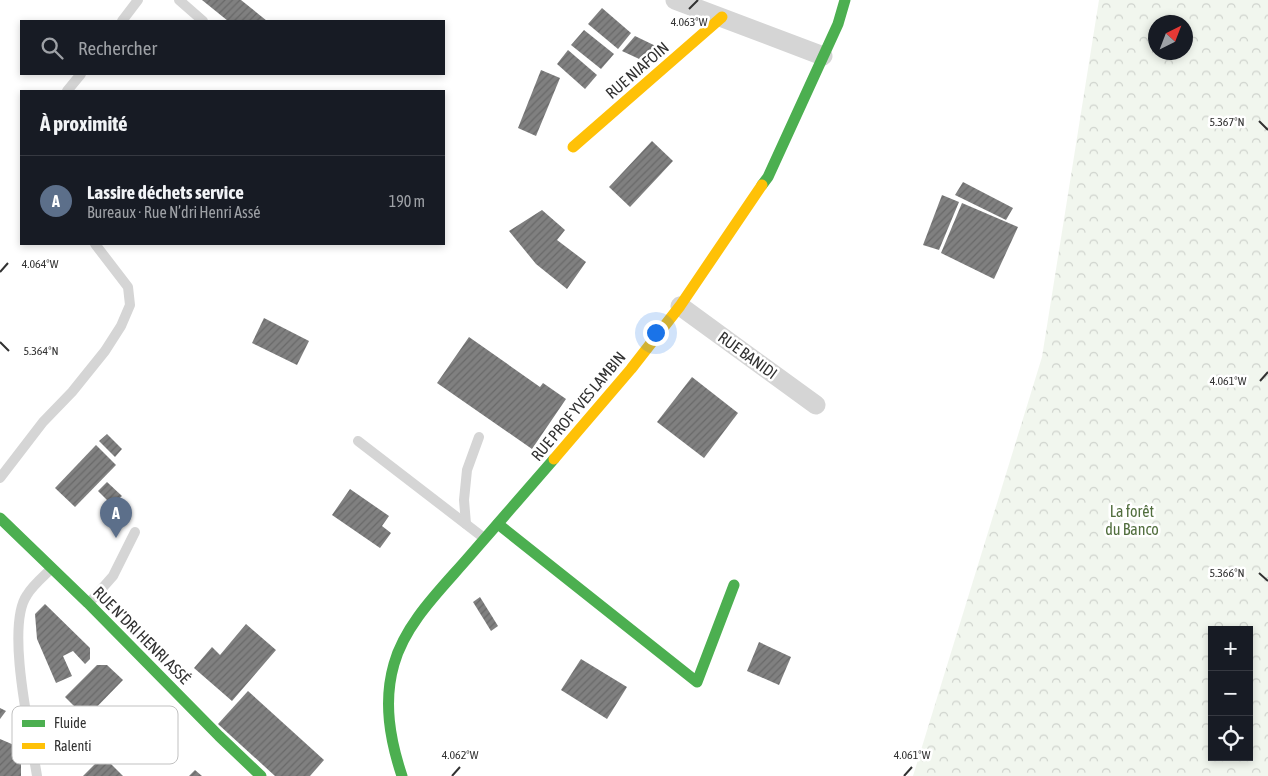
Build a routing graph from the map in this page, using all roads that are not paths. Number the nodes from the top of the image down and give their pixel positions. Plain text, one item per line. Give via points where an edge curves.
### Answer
1 (138, 0) edge
2 (179, 0) edge
3 (675, 0) edge
4 (845, 0) edge
5 (722, 17) junction
6 (123, 20) edge
7 (202, 20) edge
8 (823, 56) junction
9 (80, 75) edge
10 (68, 90) edge
11 (573, 147) dead end
12 (96, 245) edge
13 (680, 306) junction
14 (816, 405) dead end
15 (479, 437) dead end
16 (358, 441) dead end
17 (0, 478) edge
18 (0, 518) edge
19 (466, 524) junction
20 (498, 524) junction
21 (135, 532) dead end
22 (485, 539) junction
23 (51, 569) junction
24 (734, 585) dead end
25 (88, 604) junction
26 (26, 706) edge
27 (261, 776) edge
28 (402, 776) edge

1 - 6 lane
2 - 7 lane
3 - 5 street
4 - 8 street, RUE PROF YVES LAMBIN
5 - 8 street
5 - 11 street, RUE NIAFOIN
8 - 13 street, RUE PROF YVES LAMBIN via 768,177
9 - 10 lane
12 - 17 lane via 128,287 130,304 121,326 105,352
13 - 14 street, RUE BANIDI
13 - 20 street, RUE PROF YVES LAMBIN via 631,370
15 - 19 lane via 467,470
16 - 19 lane
18 - 23 street, RUE N’DRI HENRI ASSÉ
19 - 22 lane
20 - 22 street, RUE PROF YVES LAMBIN
20 - 24 street via 697,682
21 - 25 lane via 113,576
22 - 28 street, RUE PROF YVES LAMBIN via 433,599 400,646 393,663 388,712
23 - 25 street, RUE N’DRI HENRI ASSÉ
23 - 26 lane via 26,595 18,621 18,654
25 - 27 street, RUE N’DRI HENRI ASSÉ

